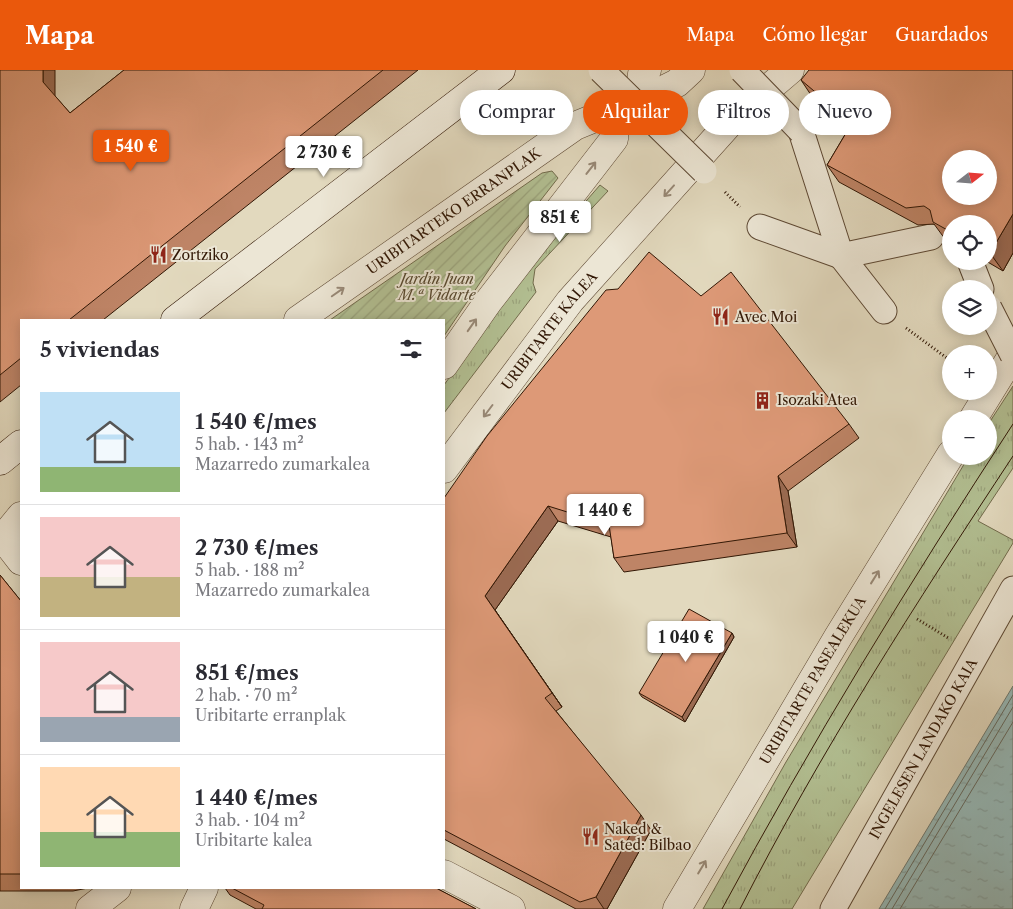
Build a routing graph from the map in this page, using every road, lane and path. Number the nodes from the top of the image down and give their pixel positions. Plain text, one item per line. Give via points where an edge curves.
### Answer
1 (501, 70) edge
2 (601, 70) edge
3 (691, 70) edge
4 (742, 70) edge
5 (790, 70) edge
6 (643, 82) edge
7 (583, 123) edge
8 (614, 135) edge
9 (704, 171) joint
10 (760, 227) joint
11 (931, 237) edge
12 (841, 256) junction
13 (884, 311) joint
14 (176, 319) edge
15 (299, 319) edge
16 (997, 324) edge
17 (942, 355) edge
18 (1013, 355) edge
19 (445, 364) edge
20 (979, 410) edge
21 (20, 445) edge
22 (0, 461) edge
23 (944, 465) edge
24 (445, 468) edge
25 (20, 517) edge
26 (2, 536) edge
27 (20, 560) edge
28 (1013, 589) edge
29 (916, 619) dead end
30 (976, 654) junction
31 (445, 875) edge
32 (116, 889) edge
33 (204, 889) edge
34 (90, 909) edge
35 (194, 909) edge
36 (511, 909) edge
37 (677, 909) edge
38 (834, 909) edge

1 - 14 street
2 - 9 street, bridge
3 - 6 street via 677,83 649,97
4 - 12 street, bridge via 801,131
5 -> 24 street, URIBITARTE KALEA via 736,117 570,301
15 -> 7 street, URIBITARTEKO ERRANPLAK
19 -> 8 street
9 - 10 path
10 - 12 street
11 - 12 street
12 - 13 street
13 - 17 path
16 - 18 street, bridge
18 - 20 street
21 - 22 street
37 -> 23 street, URIBITARTE PASEALEKUA
25 - 26 street
26 - 27 street
28 - 30 street, INGELESEN LANDAKO KAIA
29 - 30 path
30 - 38 street, INGELESEN LANDAKO KAIA
31 - 36 street
32 - 34 street
33 - 35 street

